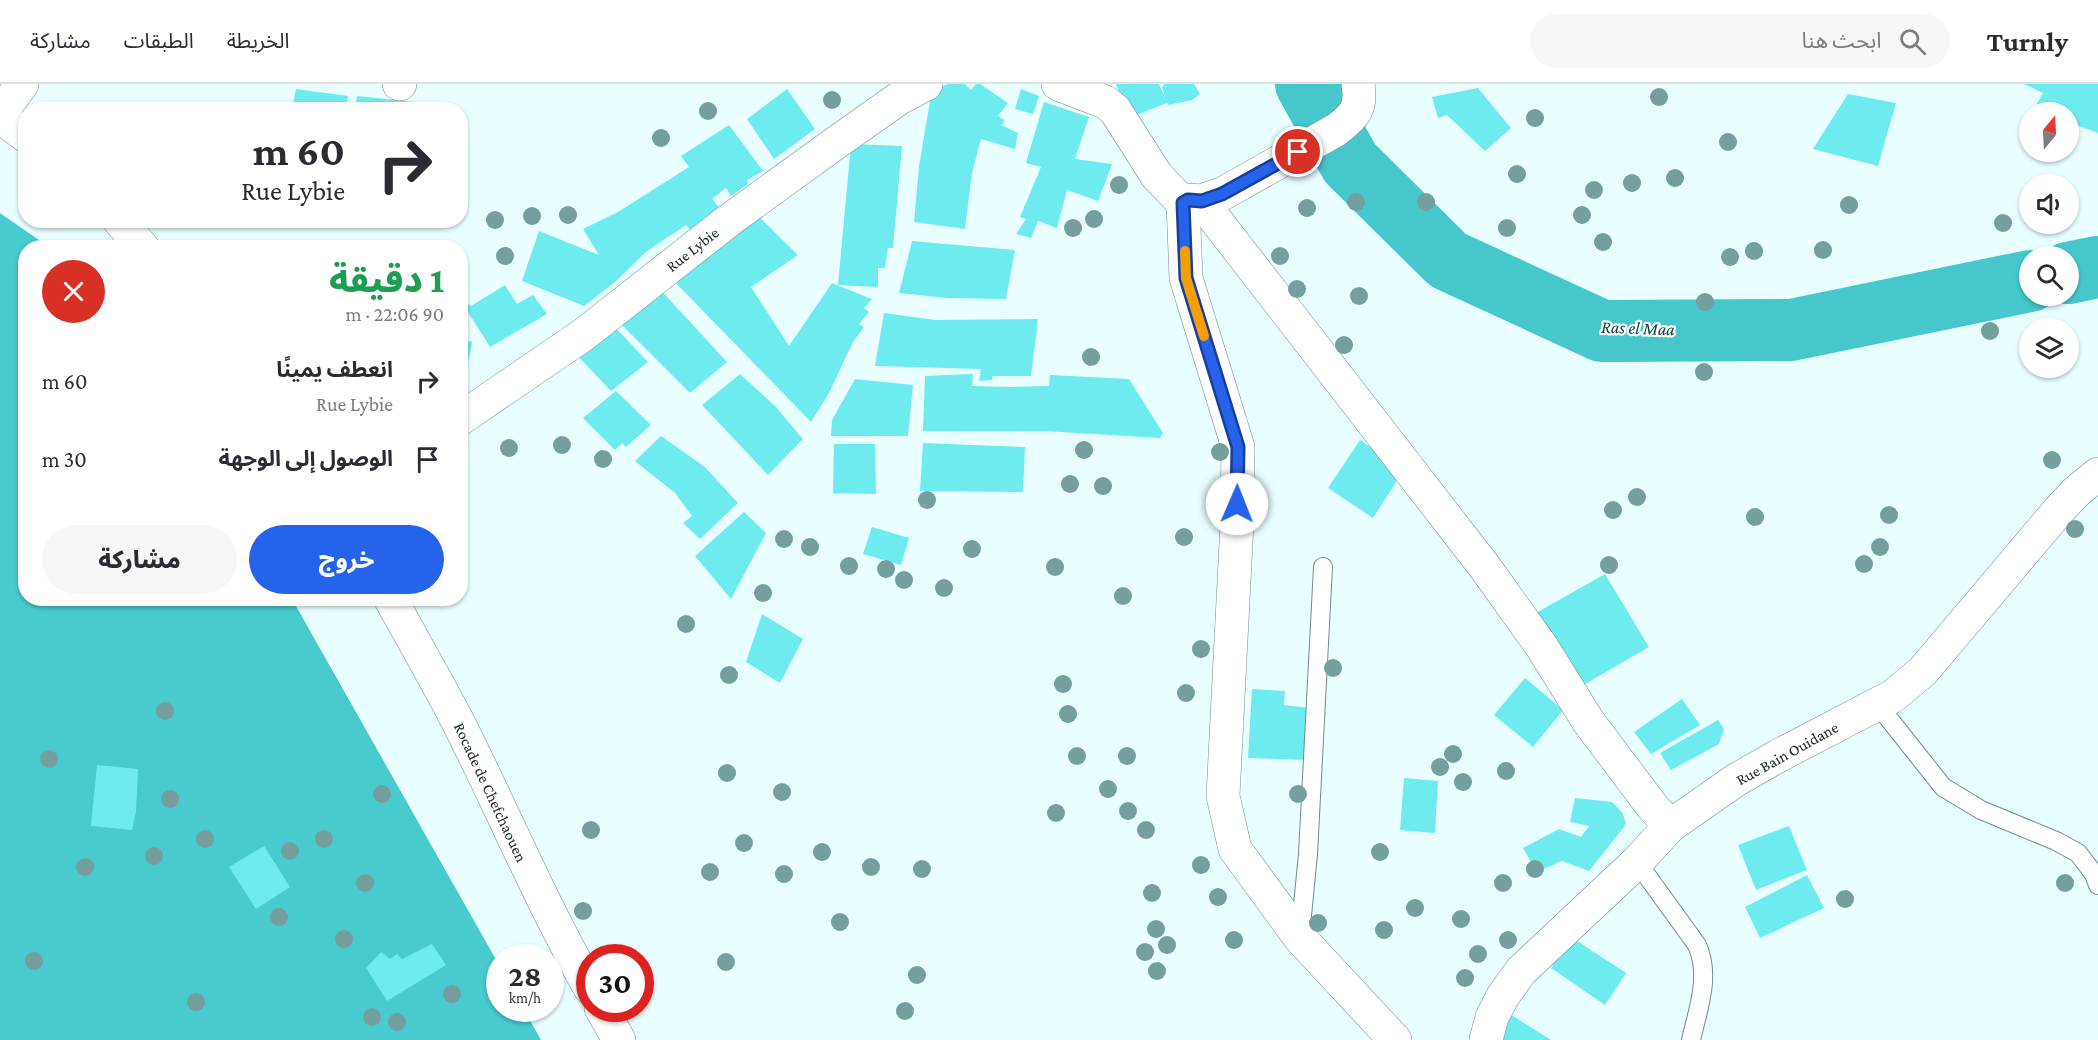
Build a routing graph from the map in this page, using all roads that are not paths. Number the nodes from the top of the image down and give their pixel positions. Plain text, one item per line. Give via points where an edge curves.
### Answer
1 (22, 84) edge
2 (926, 84) edge
3 (1058, 84) edge
4 (1358, 84) edge
5 (0, 115) edge
6 (18, 130) edge
7 (1202, 199) junction
8 (126, 228) edge
9 (136, 240) edge
10 (468, 414) edge
11 (2098, 474) edge
12 (1323, 567) dead end
13 (394, 606) edge
14 (1878, 705) junction
15 (1670, 826) junction
16 (1637, 862) junction
17 (2098, 885) edge
18 (1299, 938) junction
19 (576, 964) edge
20 (609, 1022) edge
21 (619, 1040) edge
22 (1395, 1040) edge
23 (1486, 1040) edge
24 (1691, 1040) edge

1 - 5 street
2 - 10 street, Rue Lybie via 897,99 830,147 583,335
3 - 7 street via 1105,102 1115,110 1152,168
4 - 7 street via 1358,108 1336,130
5 - 6 street
7 - 15 street via 1484,566 1542,647 1588,721
7 - 18 street via 1186,278 1238,447 1223,796 1235,849
8 - 9 street
11 - 14 street, Rue Bain Ouidane via 2059,510 1923,671
12 - 18 lane via 1308,854
13 - 19 street, Rocade de Chefchaouen via 456,718
14 - 15 street, Rue Bain Ouidane via 1744,775
14 - 17 lane via 1943,787 1981,810 2078,853
15 - 16 street, Rue Bain Ouidane
16 - 23 street, Rue Bain Ouidane via 1521,971 1492,1017
16 - 24 lane via 1702,957 1702,989
18 - 22 street
20 - 21 street

